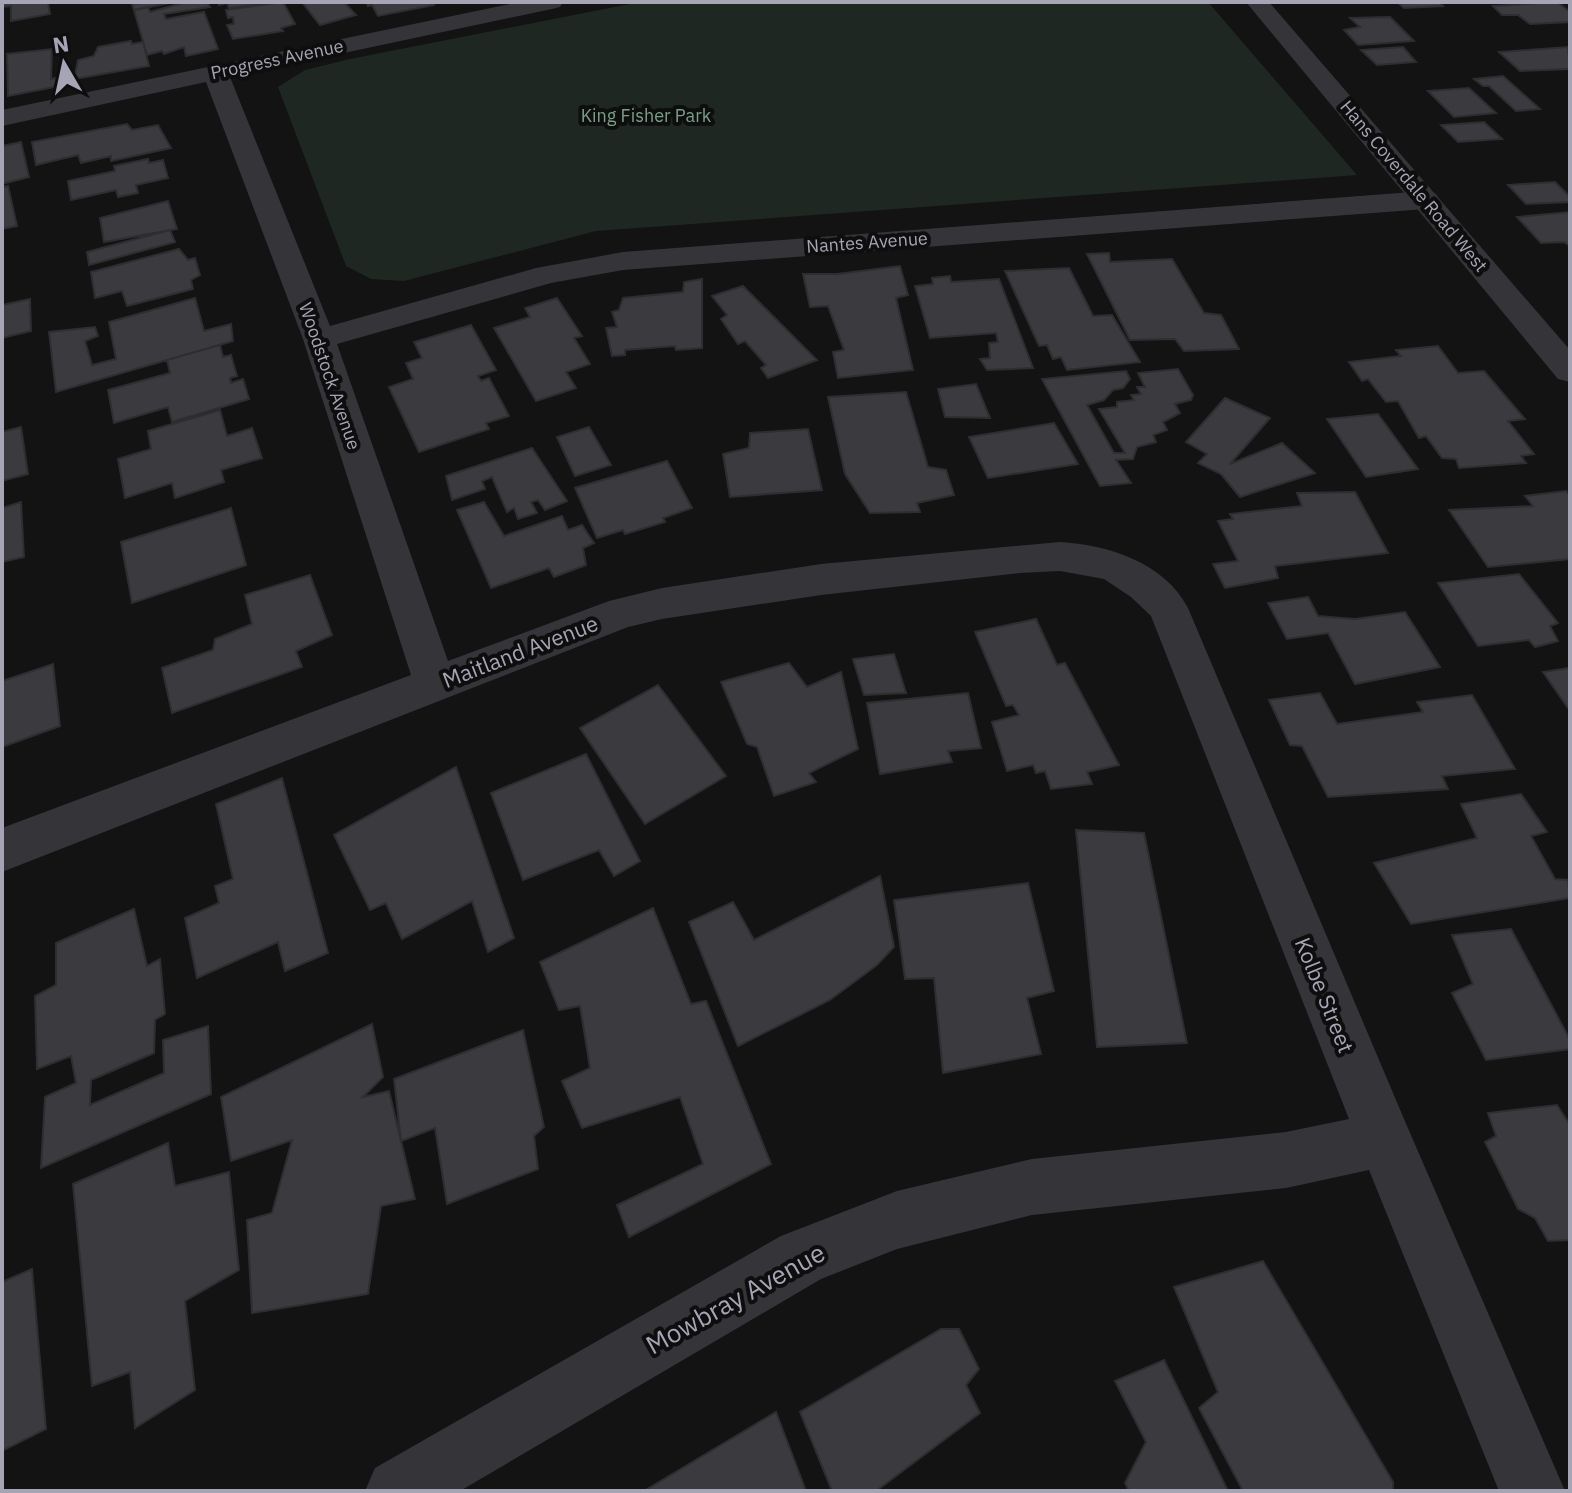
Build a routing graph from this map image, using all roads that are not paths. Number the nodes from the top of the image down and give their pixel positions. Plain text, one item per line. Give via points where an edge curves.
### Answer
1 (552, 2) edge
2 (1257, 2) edge
3 (215, 72) junction
4 (2, 118) edge
5 (1426, 200) junction
6 (319, 339) junction
7 (1570, 371) edge
8 (1064, 557) joint
9 (435, 684) junction
10 (2, 850) edge
11 (1384, 1139) junction
12 (398, 1491) edge
13 (1532, 1491) edge

1 - 3 street, Progress Avenue
2 - 5 street, Hans Coverdale Road West
3 - 4 street, Progress Avenue
3 - 6 street, Woodstock Avenue
5 - 6 street, Nantes Avenue via 623,261 547,275
5 - 7 street, Hans Coverdale Road West
6 - 9 street, Woodstock Avenue
8 - 9 street, Maitland Avenue via 690,596 623,612
8 - 11 street, Kolbe Street via 1100,562 1127,574 1168,608
9 - 10 street, Maitland Avenue
11 - 12 street, Mowbray Avenue via 1286,1160 1032,1187 897,1220 802,1257
11 - 13 street, Kolbe Street

